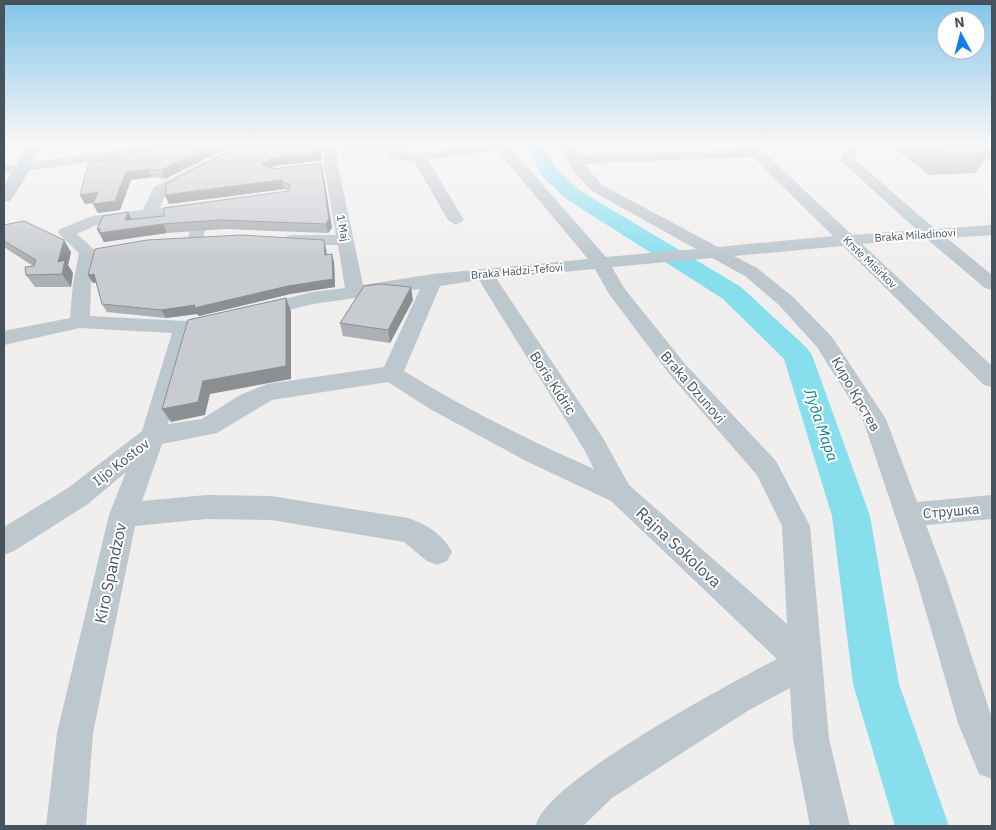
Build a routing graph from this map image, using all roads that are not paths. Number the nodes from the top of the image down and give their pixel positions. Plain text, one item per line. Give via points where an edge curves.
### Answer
1 (13, 183) edge
2 (174, 183) edge
3 (334, 183) edge
4 (434, 183) edge
5 (535, 183) edge
6 (592, 183) edge
7 (787, 183) edge
8 (873, 183) edge
9 (4, 197) edge
10 (221, 205) edge
11 (202, 208) junction
12 (150, 214) junction
13 (456, 220) dead end
14 (990, 232) edge
15 (931, 234) junction
16 (272, 238) edge
17 (178, 240) edge
18 (345, 240) junction
19 (847, 240) junction
20 (713, 254) junction
21 (608, 263) junction
22 (484, 274) junction
23 (433, 280) junction
24 (992, 284) edge
25 (354, 292) junction
26 (80, 322) junction
27 (184, 327) junction
28 (4, 338) edge
29 (392, 374) junction
30 (992, 379) edge
31 (153, 436) junction
32 (620, 493) junction
33 (992, 507) edge
34 (122, 515) junction
35 (909, 515) junction
36 (4, 542) edge
37 (436, 552) dead end
38 (805, 662) junction
39 (992, 761) edge
40 (555, 825) dead end
41 (66, 826) edge
42 (830, 826) edge

1 - 9 main road
2 - 12 street via 159,190
3 - 18 street, 1 Maj
4 - 13 street
5 - 21 street, Braka Dzunovi
6 - 20 street, Киро Крстев
7 - 19 street, Krste Misirkov
8 - 15 street
10 - 11 street
11 - 12 street
11 - 17 street via 204,238
12 - 26 street via 92,221 66,233 97,250 82,284
14 - 15 street, Braka Miladinovi
15 - 19 street, Braka Miladinovi
15 - 24 street
16 - 18 street via 309,242
18 - 25 street, 1 Maj
19 - 20 street, Braka Miladinovi
19 - 30 street, Krste Misirkov
20 - 21 street, Braka Hadzi-Tefovi
20 - 35 street, Киро Крстев via 758,278 826,342 874,420
21 - 22 street, Braka Hadzi-Tefovi
21 - 38 street, Braka Dzunovi via 616,290 656,342 766,468 796,526
22 - 23 street, Braka Hadzi-Tefovi
22 - 32 street, Boris Kidric via 594,445
23 - 25 street, Braka Hadzi-Tefovi
23 - 29 street
25 - 27 street, Braka Hadzi-Tefovi via 312,298
26 - 27 street, Braka Hadzi-Tefovi
26 - 28 street, Braka Hadzi-Tefovi
27 - 31 street, Kiro Spandzov
29 - 31 street, Iljo Kostov via 267,392 208,427
29 - 32 street, Rajna Sokolova via 438,403 518,445
31 - 34 street, Kiro Spandzov
31 - 36 street, Iljo Kostov via 78,496
32 - 38 street, Rajna Sokolova
33 - 35 street, Струшка
34 - 37 street via 206,507 271,508 408,530
34 - 41 street, Kiro Spandzov via 75,732
35 - 39 street, Киро Крстев via 976,723
38 - 40 street via 737,698 599,785
38 - 42 street via 811,739

